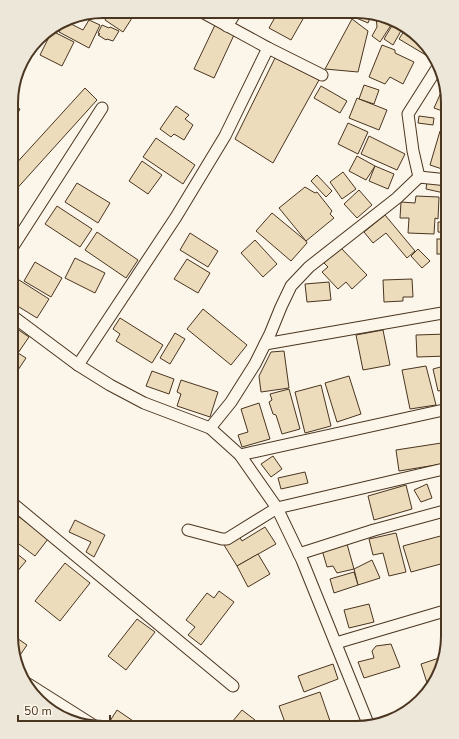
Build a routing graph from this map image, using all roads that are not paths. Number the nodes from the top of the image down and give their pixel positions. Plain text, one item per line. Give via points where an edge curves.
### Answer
1 (213, 18) edge
2 (232, 18) edge
3 (227, 26) junction
4 (268, 48) junction
5 (435, 71) edge
6 (322, 75) dead end
7 (102, 108) dead end
8 (419, 177) junction
9 (441, 179) edge
10 (18, 239) edge
11 (441, 313) edge
12 (18, 320) edge
13 (264, 344) junction
14 (78, 364) junction
15 (441, 411) edge
16 (210, 428) junction
17 (240, 455) junction
18 (441, 470) edge
19 (18, 508) edge
20 (277, 508) junction
21 (441, 512) edge
22 (188, 530) dead end
23 (299, 554) junction
24 (441, 612) edge
25 (336, 643) junction
26 (233, 686) dead end
27 (36, 689) edge
28 (82, 718) edge
29 (367, 720) edge

1 - 3 street
2 - 3 street
3 - 4 street
4 - 6 street
4 - 14 street via 225,136 176,217
5 - 8 street via 408,114
7 - 10 street
8 - 9 street
8 - 13 street via 397,198 300,276 291,286
11 - 13 street
12 - 14 street
13 - 16 street via 255,364 231,402
14 - 16 street via 144,403
15 - 17 street
16 - 17 street
17 - 20 street
18 - 20 street
19 - 26 street
20 - 22 street via 227,539
20 - 23 street
21 - 23 street
23 - 25 street
24 - 25 street
25 - 29 street
27 - 28 street

